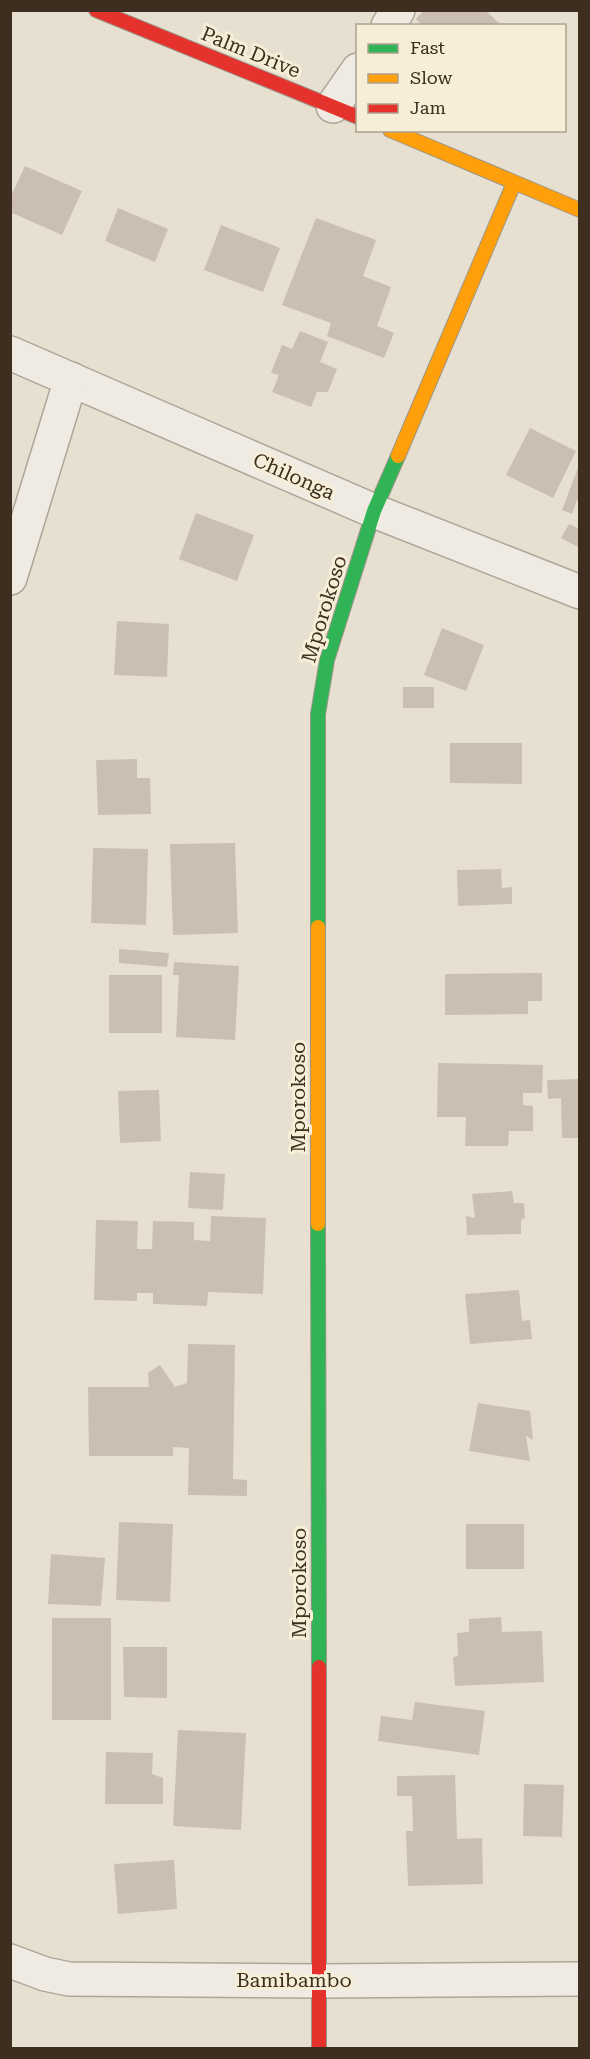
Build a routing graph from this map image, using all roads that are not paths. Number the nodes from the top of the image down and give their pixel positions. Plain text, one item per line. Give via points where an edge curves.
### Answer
1 (96, 10) edge
2 (398, 10) edge
3 (389, 24) edge
4 (356, 73) edge
5 (345, 111) edge
6 (395, 132) edge
7 (514, 183) junction
8 (579, 210) edge
9 (10, 353) edge
10 (71, 379) junction
11 (374, 511) junction
12 (10, 578) edge
13 (579, 592) edge
14 (10, 1961) edge
15 (579, 1979) edge
16 (319, 1981) junction
17 (320, 2049) edge

1 - 5 street, Palm Drive
2 - 3 street
4 - 5 street
6 - 7 street
7 - 8 street
7 - 11 street, Mporokoso
9 - 10 street, Chilonga
10 - 11 street, Chilonga
10 - 12 street
11 - 13 street, Chilonga
11 - 16 street, Mporokoso via 327,660 317,737
14 - 16 street, Bamibambo via 69,1979
15 - 16 street, Bamibambo
16 - 17 street, Mporokoso

